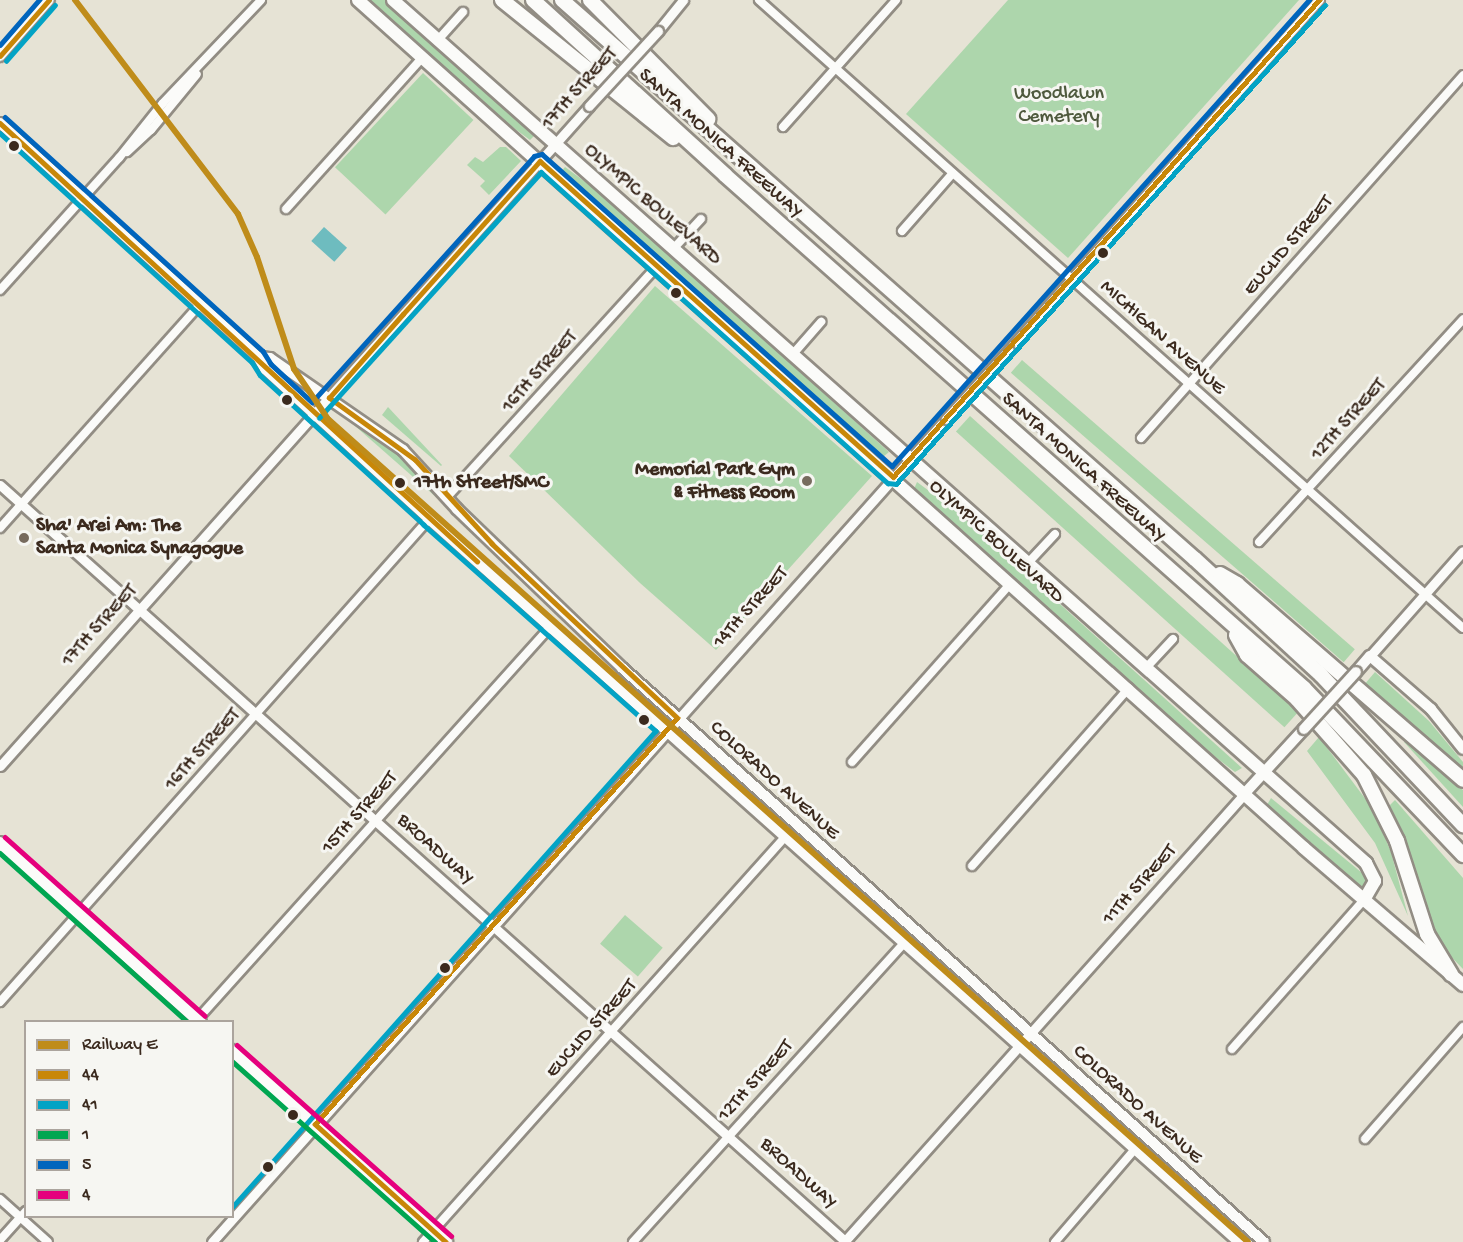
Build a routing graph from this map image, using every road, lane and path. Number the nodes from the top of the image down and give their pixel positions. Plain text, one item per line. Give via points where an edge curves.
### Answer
1 (49, 0) edge
2 (261, 0) edge
3 (358, 0) edge
4 (393, 0) edge
5 (502, 0) edge
6 (533, 0) edge
7 (562, 0) edge
8 (590, 0) edge
9 (684, 0) edge
10 (759, 0) edge
11 (896, 0) edge
12 (1319, 0) edge
13 (463, 12) dead end
14 (437, 41) junction
15 (0, 56) edge
16 (422, 58) junction
17 (836, 68) junction
18 (1463, 75) edge
19 (0, 123) edge
20 (783, 127) dead end
21 (555, 144) junction
22 (540, 161) junction
23 (952, 173) junction
24 (725, 175) junction
25 (760, 175) junction
26 (83, 199) junction
27 (286, 209) dead end
28 (701, 219) dead end
29 (902, 231) dead end
30 (673, 249) junction
31 (656, 267) junction
32 (1072, 279) junction
33 (0, 290) edge
34 (200, 304) junction
35 (1463, 318) edge
36 (821, 322) dead end
37 (793, 354) junction
38 (258, 357) junction
39 (1189, 384) junction
40 (329, 398) junction
41 (314, 413) junction
42 (1141, 438) dead end
43 (911, 458) junction
44 (893, 477) junction
45 (0, 485) edge
46 (1308, 490) junction
47 (447, 497) junction
48 (21, 504) junction
49 (429, 519) junction
50 (0, 528) edge
51 (1055, 534) dead end
52 (1259, 542) dead end
53 (1463, 551) edge
54 (1195, 559) junction
55 (1027, 564) junction
56 (1011, 583) junction
57 (1425, 594) junction
58 (139, 609) junction
59 (550, 627) junction
60 (1231, 627) junction
61 (1463, 628) edge
62 (1173, 639) dead end
63 (1370, 656) junction
64 (1145, 669) junction
65 (1129, 688) junction
66 (257, 715) junction
67 (677, 718) junction
68 (667, 730) junction
69 (1463, 749) edge
70 (852, 762) dead end
71 (0, 765) edge
72 (1262, 774) junction
73 (1463, 780) edge
74 (1246, 792) junction
75 (375, 820) junction
76 (1463, 825) edge
77 (785, 837) junction
78 (0, 843) edge
79 (1463, 855) edge
80 (972, 866) dead end
81 (1364, 900) junction
82 (79, 914) junction
83 (495, 926) junction
84 (904, 943) junction
85 (1451, 974) junction
86 (1463, 985) edge
87 (0, 1002) edge
88 (197, 1020) edge
89 (199, 1020) edge
90 (1463, 1027) edge
91 (611, 1032) junction
92 (1030, 1034) junction
93 (1019, 1046) junction
94 (1232, 1049) dead end
95 (234, 1053) edge
96 (315, 1124) junction
97 (729, 1136) junction
98 (1365, 1139) dead end
99 (1135, 1149) junction
100 (0, 1199) edge
101 (23, 1214) edge
102 (234, 1217) edge
103 (27, 1218) edge
104 (233, 1218) edge
105 (434, 1231) junction
106 (0, 1240) edge
107 (48, 1242) edge
108 (212, 1242) edge
109 (423, 1242) edge
110 (446, 1242) edge
111 (633, 1242) edge
112 (845, 1242) edge
113 (1055, 1242) edge
114 (1239, 1242) edge
115 (1264, 1242) edge

1 - 15 main road
2 - 26 street via 151,130 119,158
3 - 16 main road, OLYMPIC BOULEVARD
4 - 14 main road, OLYMPIC BOULEVARD
5 - 24 highway via 647,120
6 - 24 highway, SANTA MONICA FREEWAY
7 - 25 highway, SANTA MONICA FREEWAY
8 - 25 highway via 742,149
9 - 21 street, 17TH STREET, bridge
10 - 17 street, MICHIGAN AVENUE
11 - 17 street
12 - 32 street, 14TH STREET
13 - 14 street
14 - 21 main road, OLYMPIC BOULEVARD
16 - 22 main road, OLYMPIC BOULEVARD
16 - 27 street
17 - 20 street
17 - 23 street, MICHIGAN AVENUE
18 - 39 street, EUCLID STREET
19 - 26 main road, COLORADO AVENUE
21 - 22 street, 17TH STREET
21 - 30 main road, OLYMPIC BOULEVARD
22 - 31 main road, OLYMPIC BOULEVARD
22 - 40 street, 17TH STREET
23 - 29 street
23 - 32 street, MICHIGAN AVENUE
24 - 60 highway, SANTA MONICA FREEWAY
25 - 54 highway, SANTA MONICA FREEWAY
26 - 33 street
26 - 34 main road, COLORADO AVENUE
28 - 30 street
30 - 37 main road, OLYMPIC BOULEVARD
31 - 44 main road, OLYMPIC BOULEVARD
31 - 47 street, 16TH STREET
32 - 39 street, MICHIGAN AVENUE
32 - 43 street, 14TH STREET, bridge
34 - 38 main road, COLORADO AVENUE
34 - 48 street
35 - 46 street, 12TH STREET
36 - 37 street
37 - 43 main road, OLYMPIC BOULEVARD
38 - 40 main road, COLORADO AVENUE via 270,358
38 - 41 main road, COLORADO AVENUE via 265,369
39 - 42 street, EUCLID STREET
39 - 46 street, MICHIGAN AVENUE
40 - 41 street, 17TH STREET
40 - 47 main road, COLORADO AVENUE via 404,450
41 - 49 main road, COLORADO AVENUE
41 - 58 street, 17TH STREET
43 - 44 street, 14TH STREET
43 - 55 main road, OLYMPIC BOULEVARD
44 - 56 main road, OLYMPIC BOULEVARD
44 - 67 street, 14TH STREET
45 - 48 street, BROADWAY
46 - 52 street, 12TH STREET
46 - 57 street, MICHIGAN AVENUE
47 - 67 main road, COLORADO AVENUE
48 - 50 street
48 - 58 street, BROADWAY
49 - 59 main road, COLORADO AVENUE
49 - 66 street, 16TH STREET
51 - 55 street
53 - 57 street, 11TH STREET
54 - 73 highway via 1237,584
54 - 76 highway, SANTA MONICA FREEWAY via 1321,675
55 - 64 main road, OLYMPIC BOULEVARD
56 - 65 main road, OLYMPIC BOULEVARD
56 - 70 street
57 - 61 street, MICHIGAN AVENUE
57 - 63 street, 11TH STREET
58 - 66 street, BROADWAY
58 - 71 street, 17TH STREET
59 - 68 main road, COLORADO AVENUE
59 - 75 street, 15TH STREET
60 - 79 highway, SANTA MONICA FREEWAY via 1304,688
60 - 85 highway via 1247,655 1321,724 1364,775 1397,841 1427,934
62 - 64 street
63 - 69 main road via 1431,709
63 - 72 main road, 11TH STREET, bridge
64 - 72 main road, OLYMPIC BOULEVARD
65 - 74 main road, OLYMPIC BOULEVARD
65 - 80 street
66 - 75 street, BROADWAY
66 - 82 street, 16TH STREET
67 - 68 street, 14TH STREET
67 - 92 main road, COLORADO AVENUE
68 - 77 main road, COLORADO AVENUE
68 - 83 street, 14TH STREET
72 - 74 main road, 11TH STREET
72 - 81 main road, OLYMPIC BOULEVARD via 1366,863 1375,881
74 - 81 main road, OLYMPIC BOULEVARD
74 - 92 street, 11TH STREET
75 - 83 street, BROADWAY
75 - 89 street, 15TH STREET
77 - 84 main road, COLORADO AVENUE
77 - 91 street, EUCLID STREET
78 - 82 main road
81 - 85 main road, OLYMPIC BOULEVARD
81 - 94 street
82 - 87 street, 16TH STREET
82 - 88 main road
83 - 91 street, BROADWAY
83 - 96 street, 14TH STREET
84 - 93 main road, COLORADO AVENUE
84 - 97 street, 12TH STREET
85 - 86 main road, OLYMPIC BOULEVARD
90 - 98 street
91 - 97 street, BROADWAY
91 - 105 street, EUCLID STREET
92 - 93 street, 11TH STREET
92 - 115 main road, COLORADO AVENUE
93 - 99 main road, COLORADO AVENUE
93 - 112 street, 11TH STREET
95 - 96 main road
96 - 102 street, 14TH STREET
96 - 105 main road
97 - 111 street, 12TH STREET
97 - 112 street, BROADWAY
99 - 113 street
99 - 114 main road, COLORADO AVENUE
100 - 101 street
101 - 106 street
103 - 107 street
104 - 108 street, 14TH STREET
105 - 109 street, EUCLID STREET
105 - 110 main road

